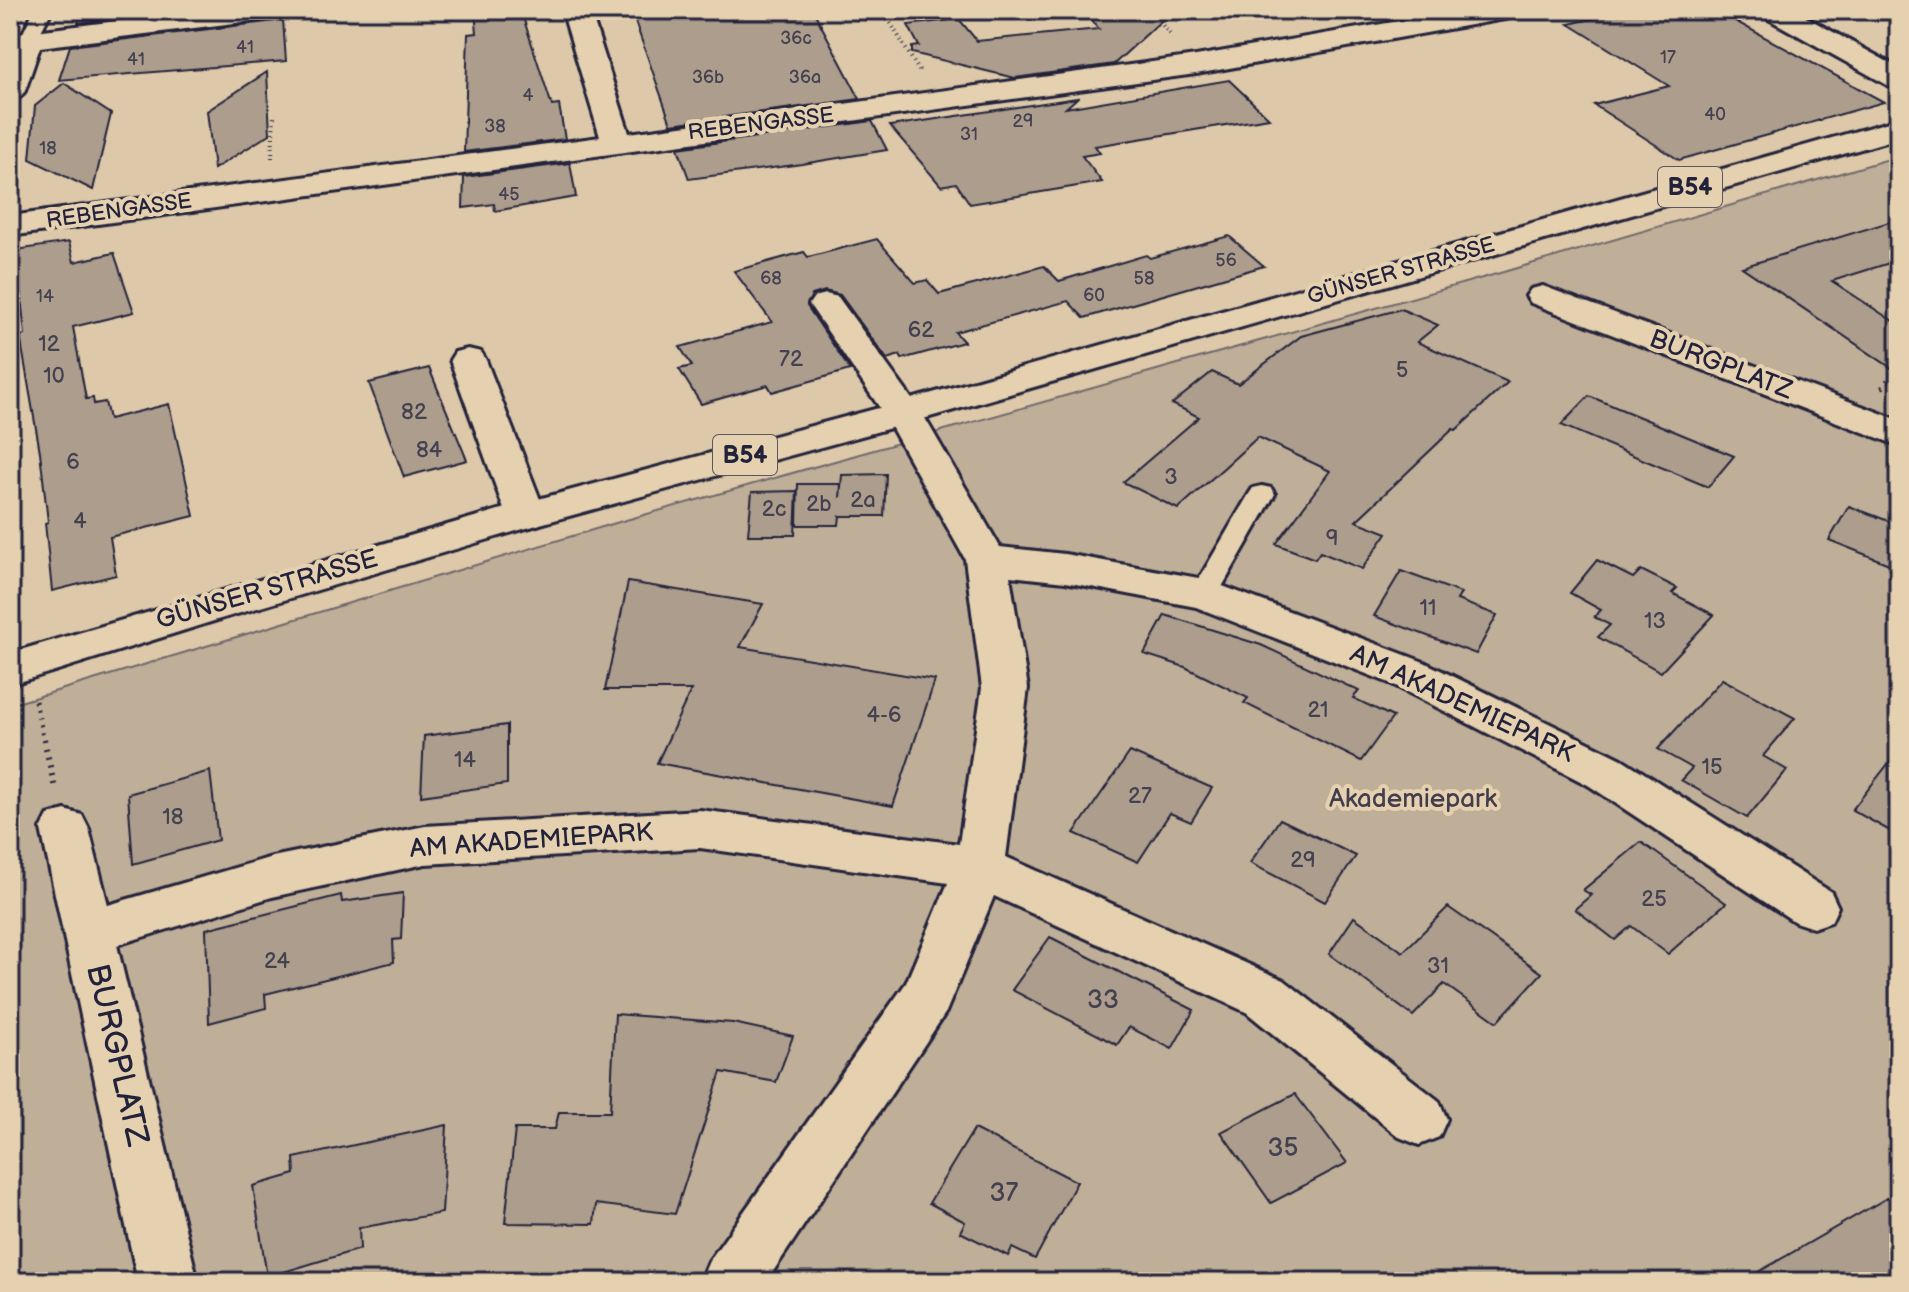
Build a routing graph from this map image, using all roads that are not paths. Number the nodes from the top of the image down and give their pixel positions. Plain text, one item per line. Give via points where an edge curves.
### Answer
1 (43, 10) edge
2 (276, 10) edge
3 (576, 10) edge
4 (1510, 10) edge
5 (1773, 10) edge
6 (20, 40) edge
7 (1899, 80) edge
8 (10, 91) edge
9 (1899, 128) edge
10 (617, 143) junction
11 (10, 226) edge
12 (1543, 296) dead end
13 (826, 304) dead end
14 (468, 360) dead end
15 (903, 413) junction
16 (1899, 434) edge
17 (1262, 494) dead end
18 (526, 515) junction
19 (986, 559) junction
20 (1204, 594) junction
21 (21, 681) edge
22 (65, 829) road end
23 (980, 867) junction
24 (1813, 907) dead end
25 (89, 932) junction
26 (1419, 1119) dead end
27 (168, 1282) edge
28 (730, 1282) edge

1 - 6 lane
2 - 6 street
3 - 10 street
4 - 10 street, REBENGASSE via 1275,53
5 - 7 street
6 - 8 street
9 - 15 street, GÜNSER STRASSE / B54
10 - 11 street, REBENGASSE
12 - 16 street, BURGPLATZ
13 - 15 street
14 - 18 street
15 - 18 street, GÜNSER STRASSE / B54
15 - 19 street
17 - 20 lane
18 - 21 street, GÜNSER STRASSE / B54 via 202,609
19 - 20 street, AM AKADEMIEPARK
19 - 23 street via 1005,688
20 - 24 street, AM AKADEMIEPARK via 1408,673 1605,772
22 - 25 street, BURGPLATZ
23 - 25 street, AM AKADEMIEPARK via 700,829 425,845 272,877
23 - 26 street, AM AKADEMIEPARK via 1265,996
23 - 28 street via 927,996
25 - 27 street, BURGPLATZ

